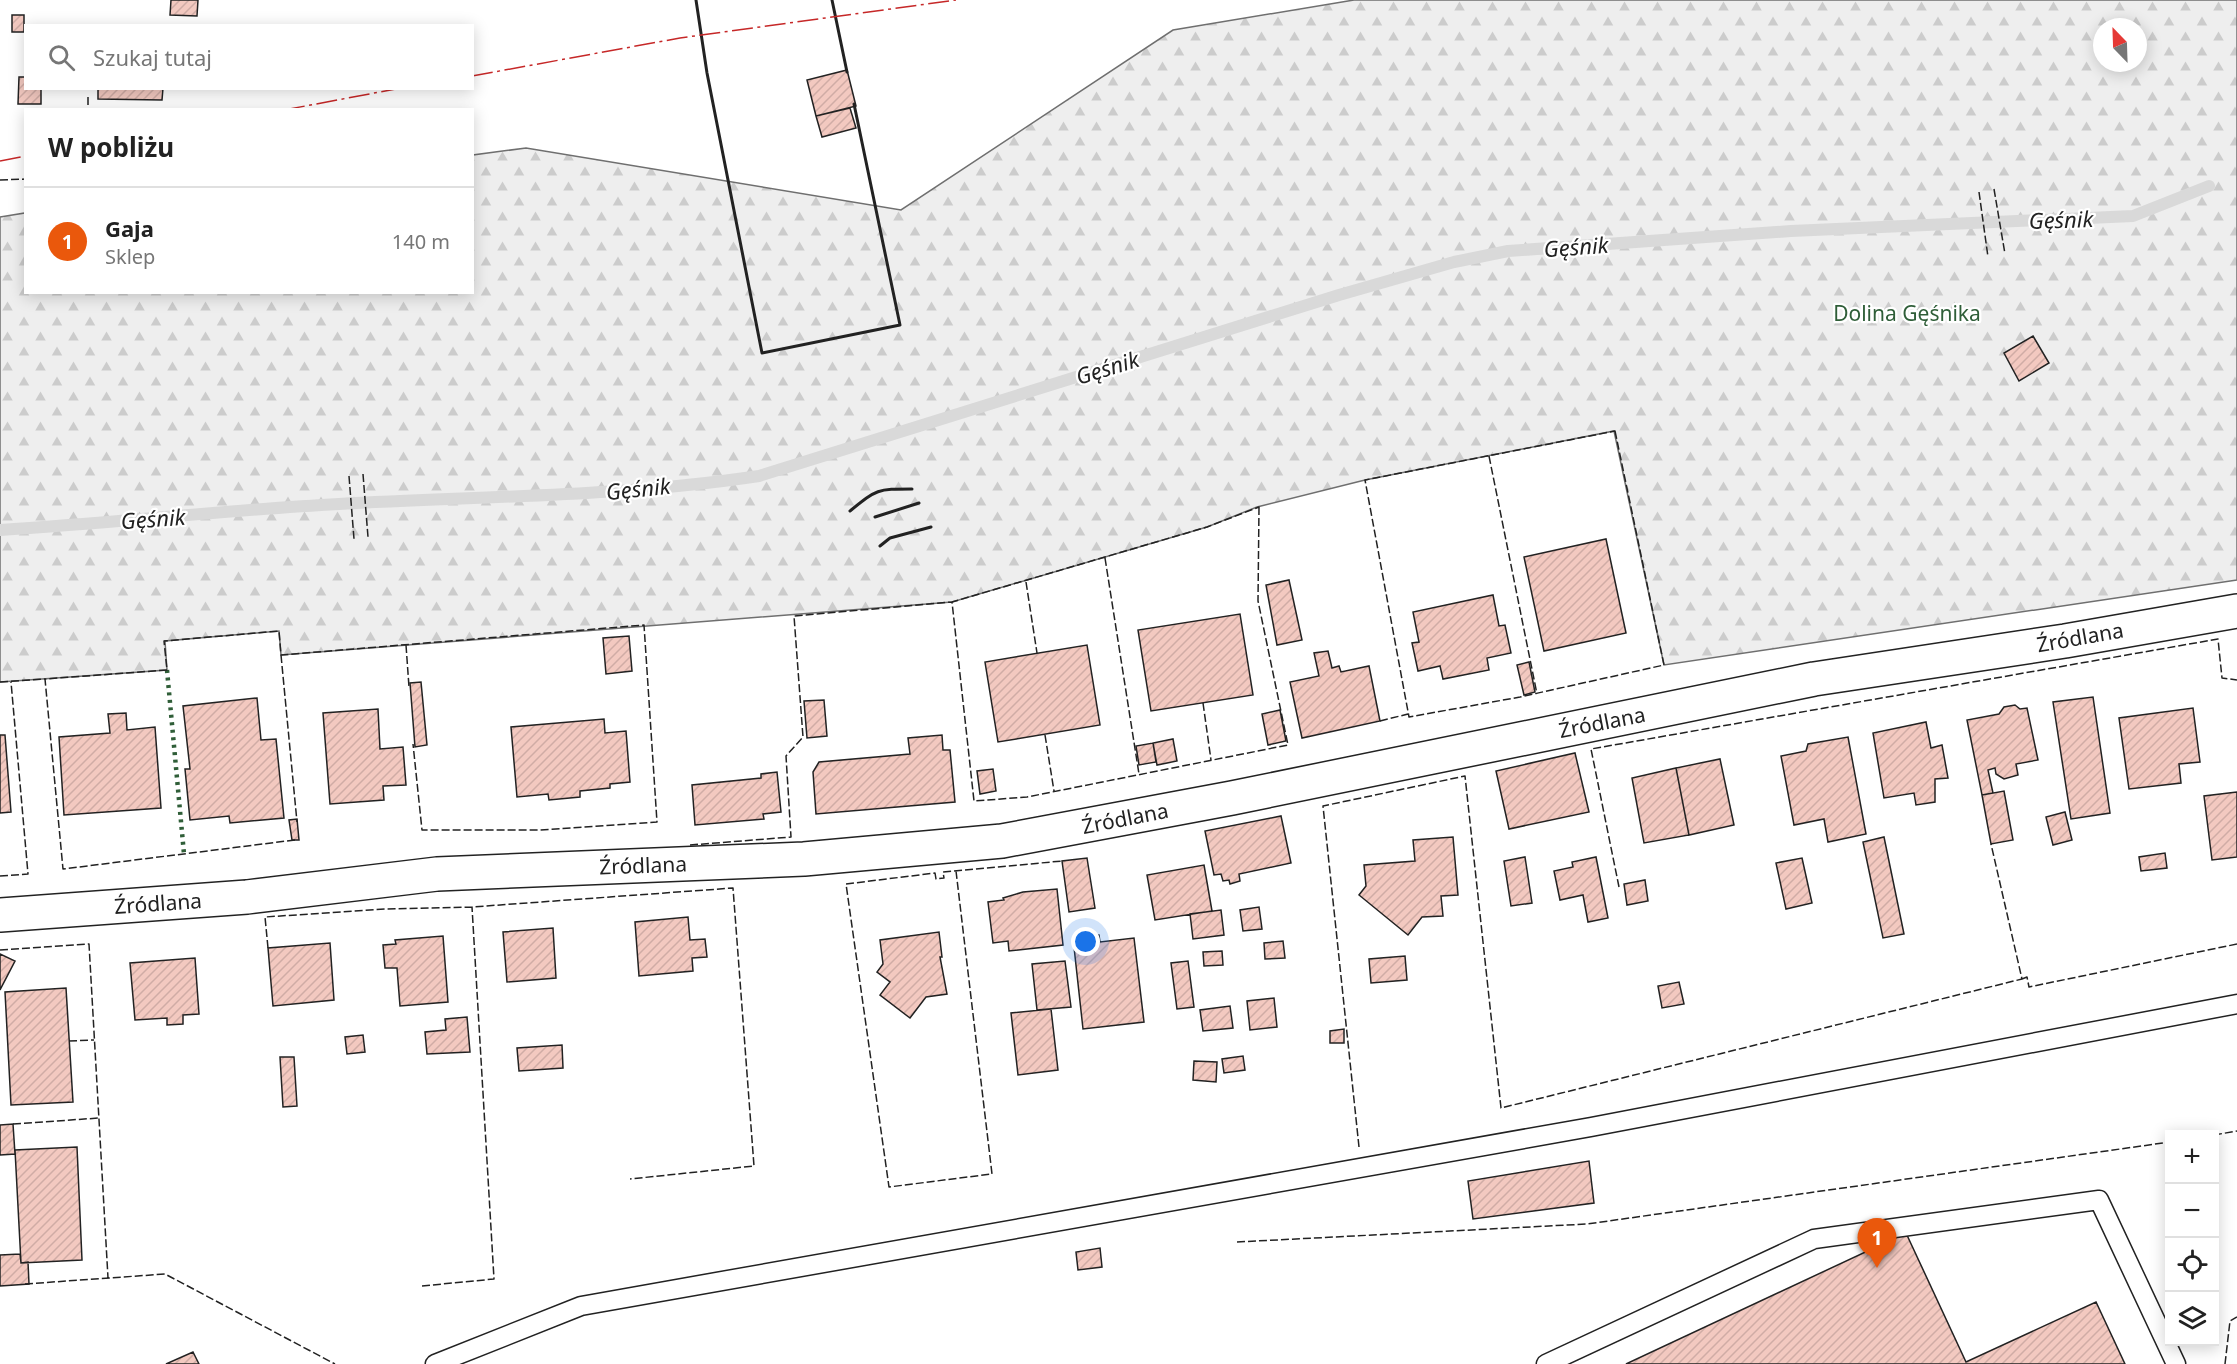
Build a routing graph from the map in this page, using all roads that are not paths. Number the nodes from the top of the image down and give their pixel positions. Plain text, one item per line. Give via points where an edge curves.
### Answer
1 (2237, 610) edge
2 (0, 915) edge
3 (2237, 1004) edge
4 (435, 1364) edge
5 (1546, 1364) edge
6 (2176, 1364) edge

1 - 2 street, Źródlana via 1832,676 1002,841 804,860 437,874 248,897
3 - 4 lane via 1592,1127 581,1306
5 - 6 lane via 1814,1239 2099,1200

